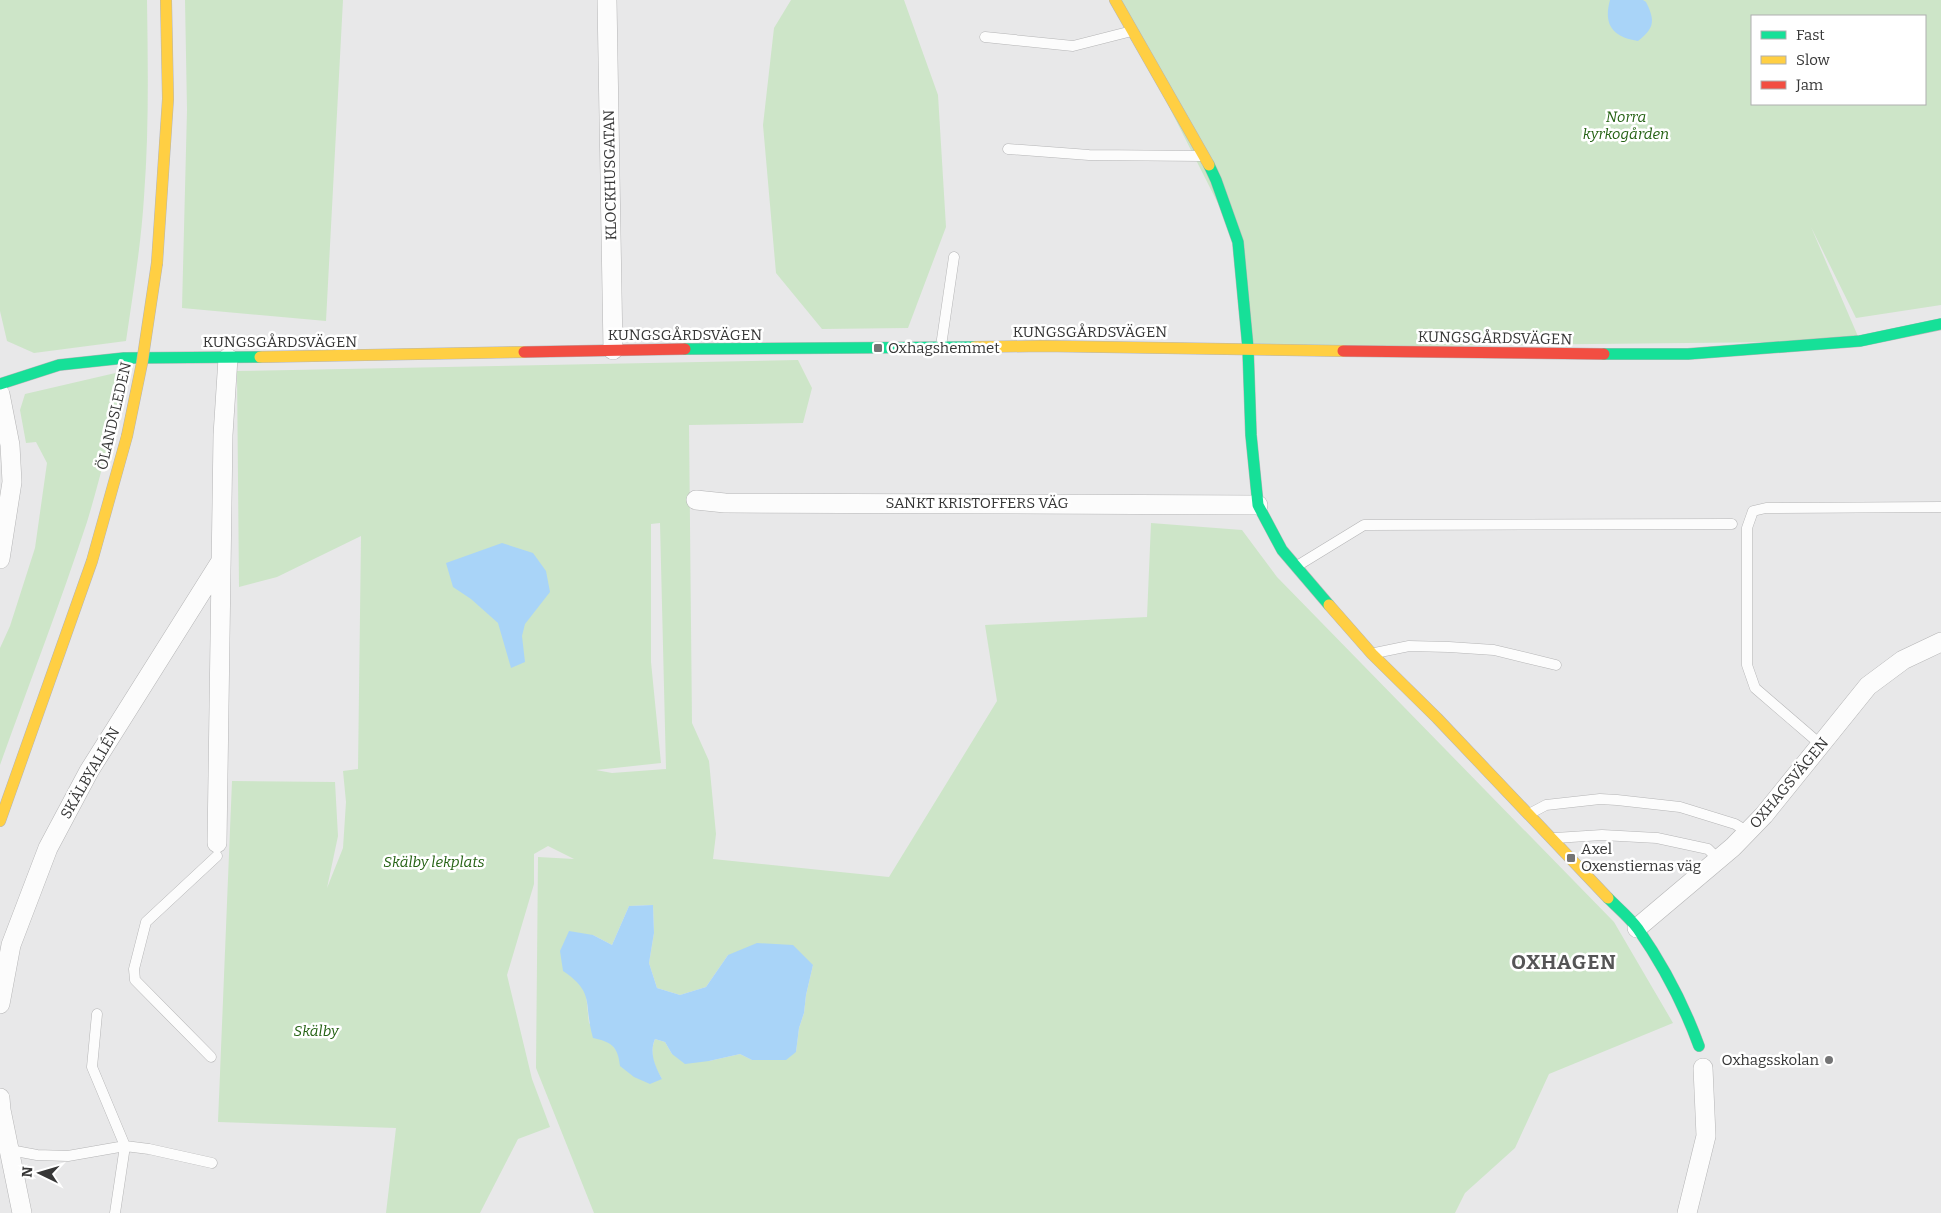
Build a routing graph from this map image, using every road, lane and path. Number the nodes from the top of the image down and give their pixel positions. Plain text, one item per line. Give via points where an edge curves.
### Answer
1 (166, 0) edge
2 (607, 0) edge
3 (1115, 0) edge
4 (1133, 31) junction
5 (985, 37) dead end
6 (1008, 149) dead end
7 (1204, 156) junction
8 (954, 257) dead end
9 (1941, 324) edge
10 (941, 347) junction
11 (1248, 348) junction
12 (613, 350) junction
13 (228, 358) junction
14 (0, 384) edge
15 (0, 394) edge
16 (696, 500) dead end
17 (1258, 505) junction
18 (1941, 507) edge
19 (1732, 524) dead end
20 (0, 559) edge
21 (221, 560) junction
22 (1296, 567) junction
23 (1941, 642) edge
24 (1372, 654) junction
25 (1556, 665) dead end
26 (1820, 744) junction
27 (1528, 814) junction
28 (0, 821) edge
29 (1748, 832) junction
30 (1551, 838) junction
31 (217, 849) joint
32 (1718, 859) junction
33 (1637, 928) junction
34 (0, 1004) edge
35 (97, 1014) dead end
36 (211, 1056) dead end
37 (1701, 1057) joint
38 (0, 1098) edge
39 (125, 1146) junction
40 (10, 1150) junction
41 (212, 1163) dead end
42 (22, 1213) edge
43 (115, 1213) edge
44 (1687, 1213) edge

1 - 28 street, ÖLANDSLEDEN, bridge via 164,183 142,363 127,436 92,561
2 - 12 street, KLOCKHUSGATAN
3 - 4 street
4 - 5 lane via 1072,46
4 - 7 street
6 - 7 lane via 1089,155
7 - 11 street via 1238,242
8 - 10 lane
9 - 11 street, KUNGSGÅRDSVÄGEN via 1860,341 1688,354
10 - 11 street, KUNGSGÅRDSVÄGEN
10 - 12 street, KUNGSGÅRDSVÄGEN
11 - 17 street via 1251,435
12 - 13 street, KUNGSGÅRDSVÄGEN
13 - 14 street, KUNGSGÅRDSVÄGEN via 115,359 59,365
13 - 21 street
15 - 20 street via 10,445 12,482
16 - 17 street, SANKT KRISTOFFERS VÄG via 725,503
17 - 22 street via 1282,550
18 - 26 lane via 1766,508 1753,511 1747,528 1747,665 1756,688
19 - 22 lane via 1364,525
21 - 31 street
21 - 34 street, SKÄLBYALLÉN via 89,771 48,848 12,945
22 - 24 street
23 - 26 street, OXHAGSVÄGEN via 1903,660 1868,686
24 - 25 lane via 1409,646 1449,647 1494,650
24 - 27 street
26 - 29 street, OXHAGSVÄGEN
27 - 29 lane via 1546,805 1617,800 1680,807 1735,824
27 - 30 street
29 - 32 street, OXHAGSVÄGEN
30 - 32 lane via 1602,835 1657,838 1708,849
30 - 33 street
31 - 36 lane via 146,922 134,968 135,980
32 - 33 street, OXHAGSVÄGEN
33 - 37 street via 1669,979 1692,1027
35 - 39 lane via 92,1067
37 - 44 street via 1706,1136
38 - 40 street
39 - 40 lane via 68,1156
39 - 41 lane
39 - 43 lane
40 - 42 street

